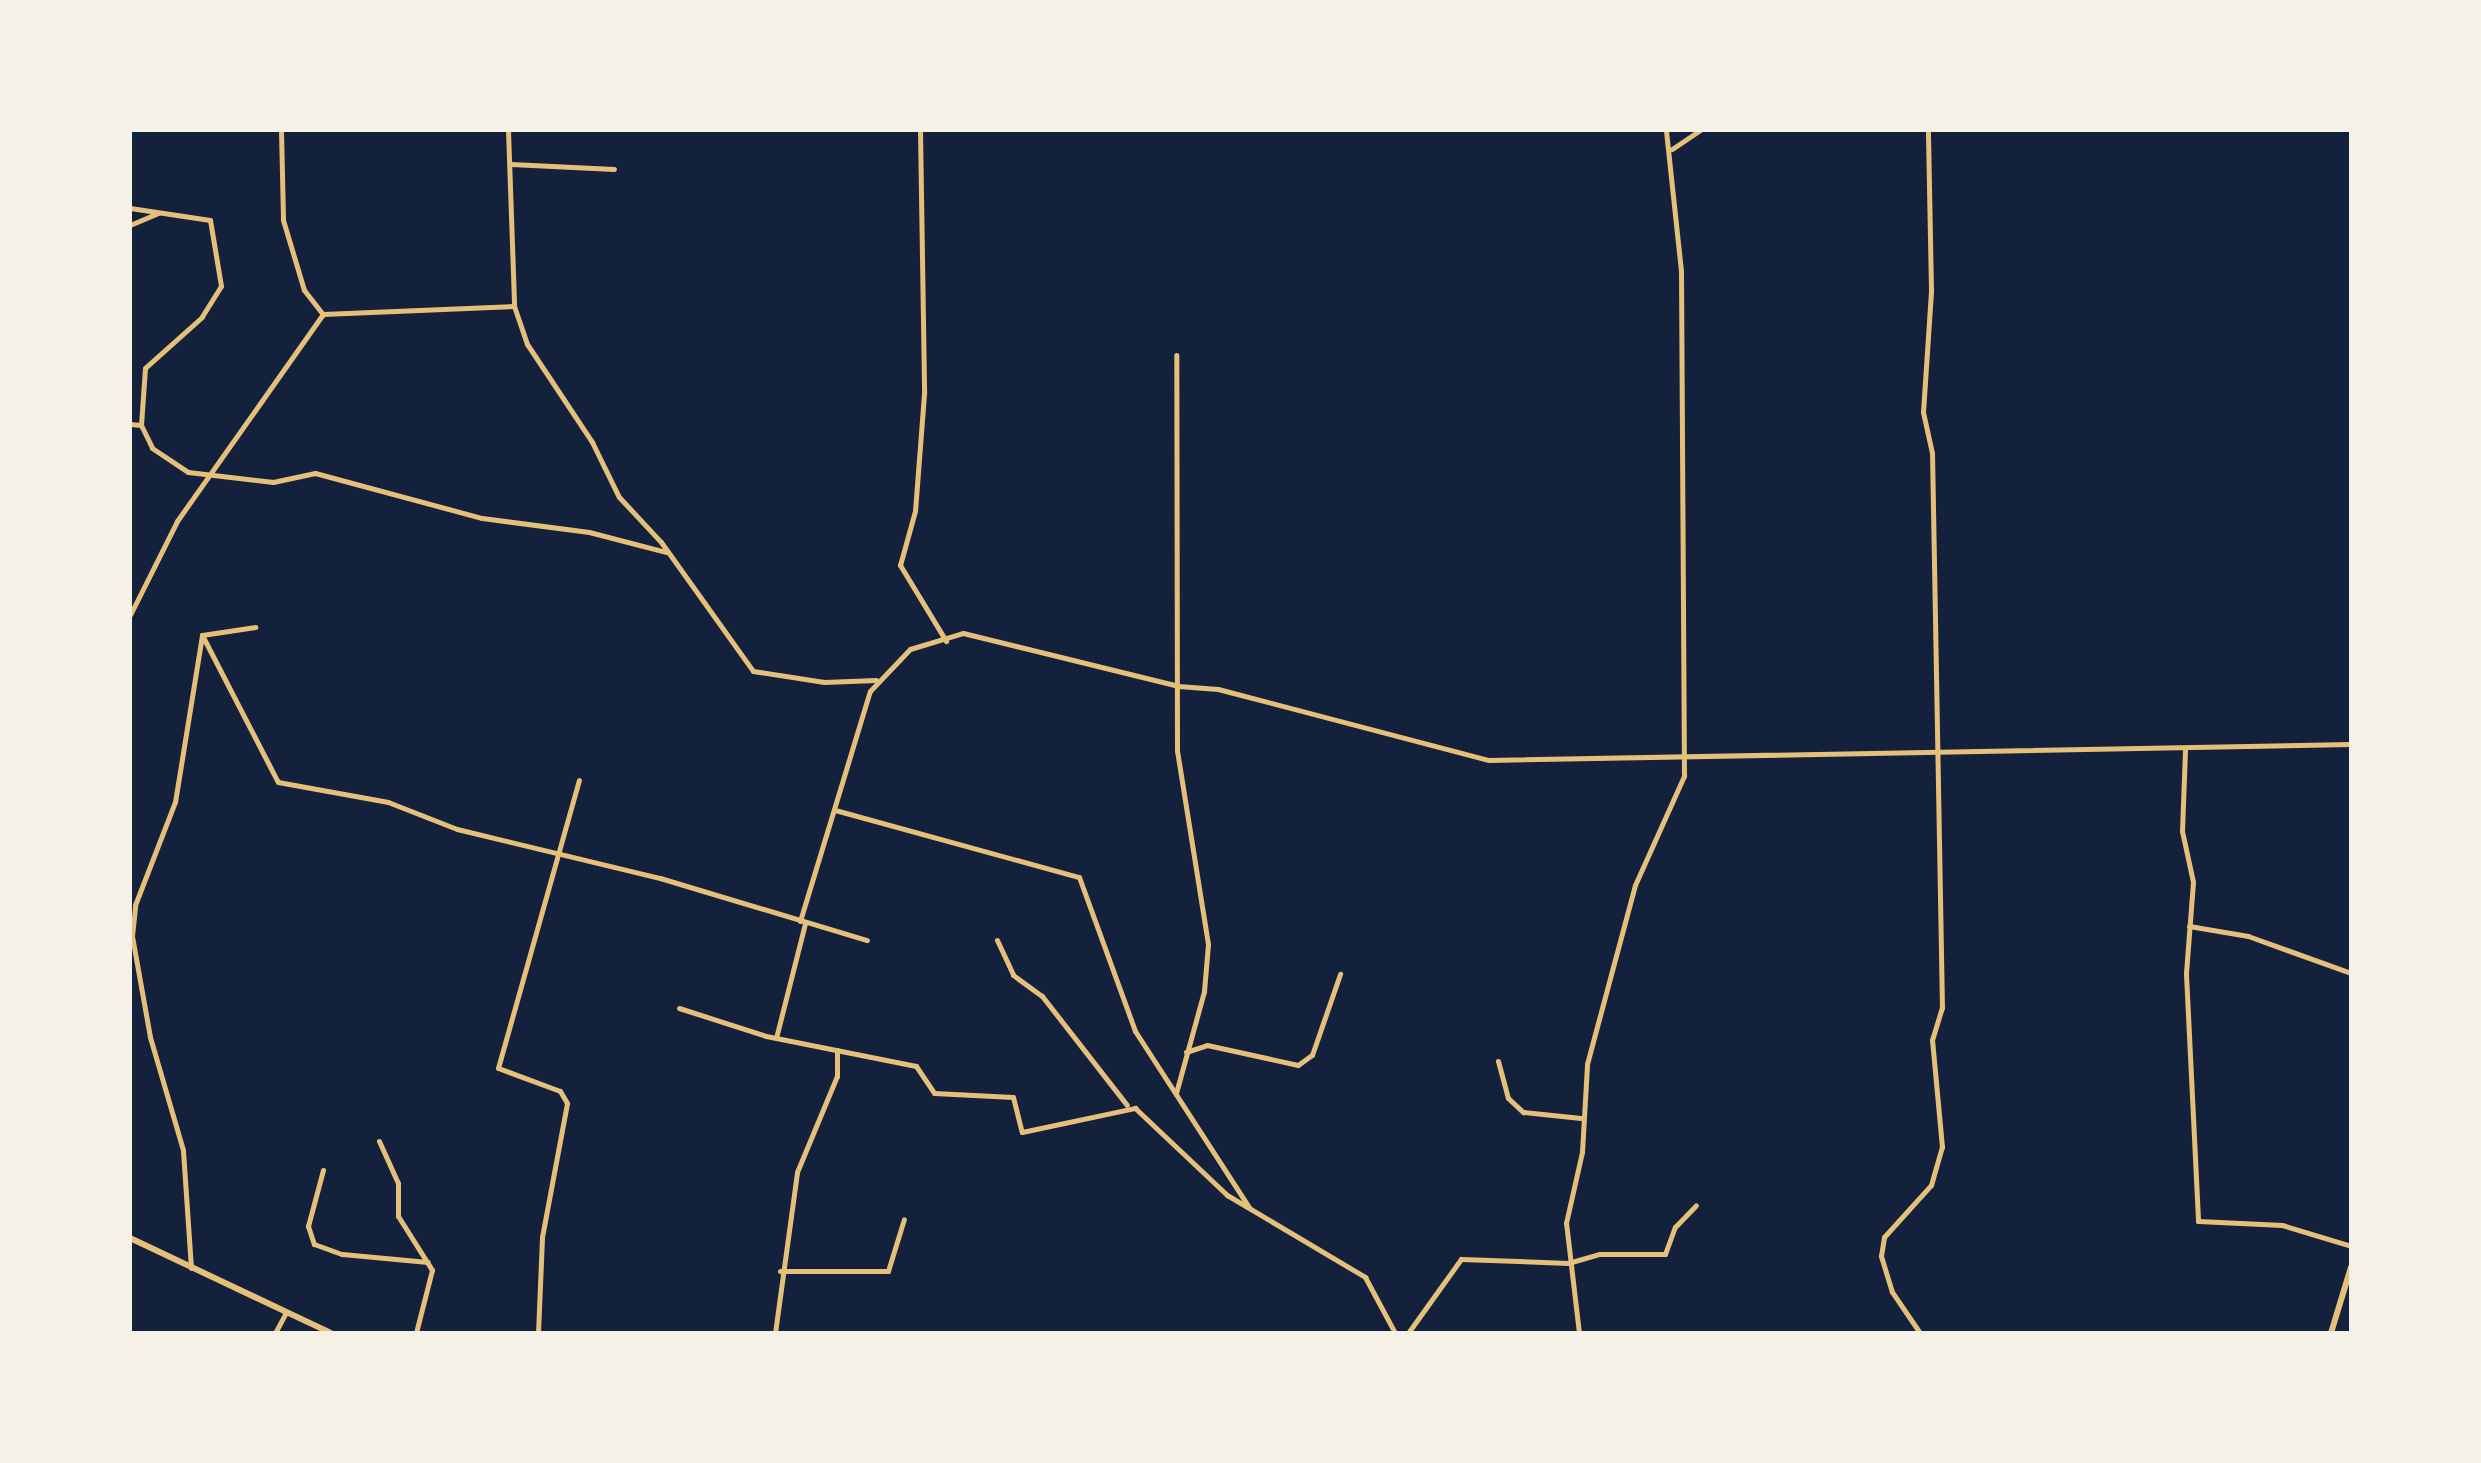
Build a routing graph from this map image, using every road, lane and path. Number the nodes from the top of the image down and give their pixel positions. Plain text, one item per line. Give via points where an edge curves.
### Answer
1 (281, 130) edge
2 (508, 130) edge
3 (920, 130) edge
4 (1666, 130) edge
5 (1700, 130) edge
6 (1928, 130) edge
7 (1671, 154) junction
8 (511, 164) junction
9 (614, 169) dead end
10 (130, 208) edge
11 (159, 213) junction
12 (130, 225) edge
13 (514, 306) junction
14 (323, 314) junction
15 (1176, 355) dead end
16 (130, 424) edge
17 (141, 425) junction
18 (208, 476) junction
19 (668, 553) junction
20 (130, 615) edge
21 (255, 627) dead end
22 (202, 635) junction
23 (946, 641) junction
24 (877, 680) junction
25 (1178, 686) junction
26 (2351, 744) edge
27 (2185, 749) junction
28 (1936, 751) junction
29 (1684, 755) junction
30 (579, 780) dead end
31 (835, 810) junction
32 (556, 850) junction
33 (803, 922) junction
34 (2189, 926) junction
35 (867, 940) dead end
36 (997, 940) dead end
37 (2351, 973) edge
38 (1340, 974) dead end
39 (679, 1008) dead end
40 (776, 1038) junction
41 (837, 1050) junction
42 (1185, 1052) junction
43 (1498, 1061) dead end
44 (1176, 1093) junction
45 (1127, 1105) junction
46 (1581, 1118) junction
47 (379, 1141) dead end
48 (323, 1170) dead end
49 (1696, 1205) dead end
50 (1252, 1212) junction
51 (904, 1219) dead end
52 (130, 1238) edge
53 (2351, 1246) edge
54 (429, 1262) junction
55 (1568, 1263) junction
56 (2351, 1267) edge
57 (191, 1268) junction
58 (780, 1271) junction
59 (286, 1312) junction
60 (275, 1333) edge
61 (331, 1333) edge
62 (416, 1333) edge
63 (538, 1333) edge
64 (775, 1333) edge
65 (1395, 1333) edge
66 (1408, 1333) edge
67 (1579, 1333) edge
68 (1920, 1333) edge
69 (2331, 1333) edge

1 - 14 street via 283,220 304,290
2 - 8 street
3 - 23 street via 924,394 912,534 900,565
4 - 7 street
5 - 7 street via 1679,137
6 - 28 street via 1931,290 1923,412 1932,453
7 - 29 street via 1681,271
8 - 9 street
8 - 13 street
10 - 11 street
11 - 12 street
11 - 17 street via 210,220 221,286 202,317 145,368
13 - 14 street
13 - 19 street via 527,344 619,497
14 - 18 street
15 - 25 street
16 - 17 street
17 - 18 street via 152,448
18 - 19 street via 273,482 315,473 482,518 589,532
18 - 20 street
19 - 24 street via 753,671 824,682
21 - 22 street
22 - 32 street via 278,782 388,802 457,829
22 - 57 street via 175,802 144,872 132,936 150,1037 183,1150
23 - 24 street via 910,649
23 - 25 street via 972,633
24 - 31 street
25 - 29 street via 1218,689 1461,757
25 - 42 street via 1177,751 1208,944 1204,991
26 - 27 street
27 - 28 street
27 - 34 street
28 - 29 street via 1813,759
28 - 68 street via 1942,1008 1932,1040 1942,1147 1931,1185 1884,1237 1881,1256 1892,1292
29 - 46 street via 1682,788 1635,885 1592,1037
30 - 32 street
31 - 33 street
31 - 44 street via 1079,877 1135,1031
32 - 33 street
32 - 63 street via 498,1068 560,1091 567,1103 542,1237
33 - 35 street
33 - 40 street
34 - 37 street via 2248,936
34 - 53 street via 2198,1221 2282,1225
36 - 45 street via 1013,975 1042,996
38 - 42 street via 1312,1055 1298,1065 1207,1045
39 - 40 street
40 - 41 street
41 - 45 street via 916,1066 934,1093 1013,1097 1022,1132
41 - 58 street via 837,1076 797,1172
42 - 44 street
43 - 46 street via 1516,1107
44 - 50 street
45 - 50 street
46 - 55 street
47 - 54 street via 398,1183 398,1216
48 - 54 street via 308,1226 314,1244
49 - 55 street via 1675,1227 1665,1254 1600,1254
50 - 65 street via 1365,1277
51 - 58 street via 888,1271
52 - 57 street
54 - 62 street via 433,1280
55 - 66 street via 1461,1259
55 - 67 street
56 - 69 street
57 - 59 street
58 - 64 street
59 - 60 street
59 - 61 street

